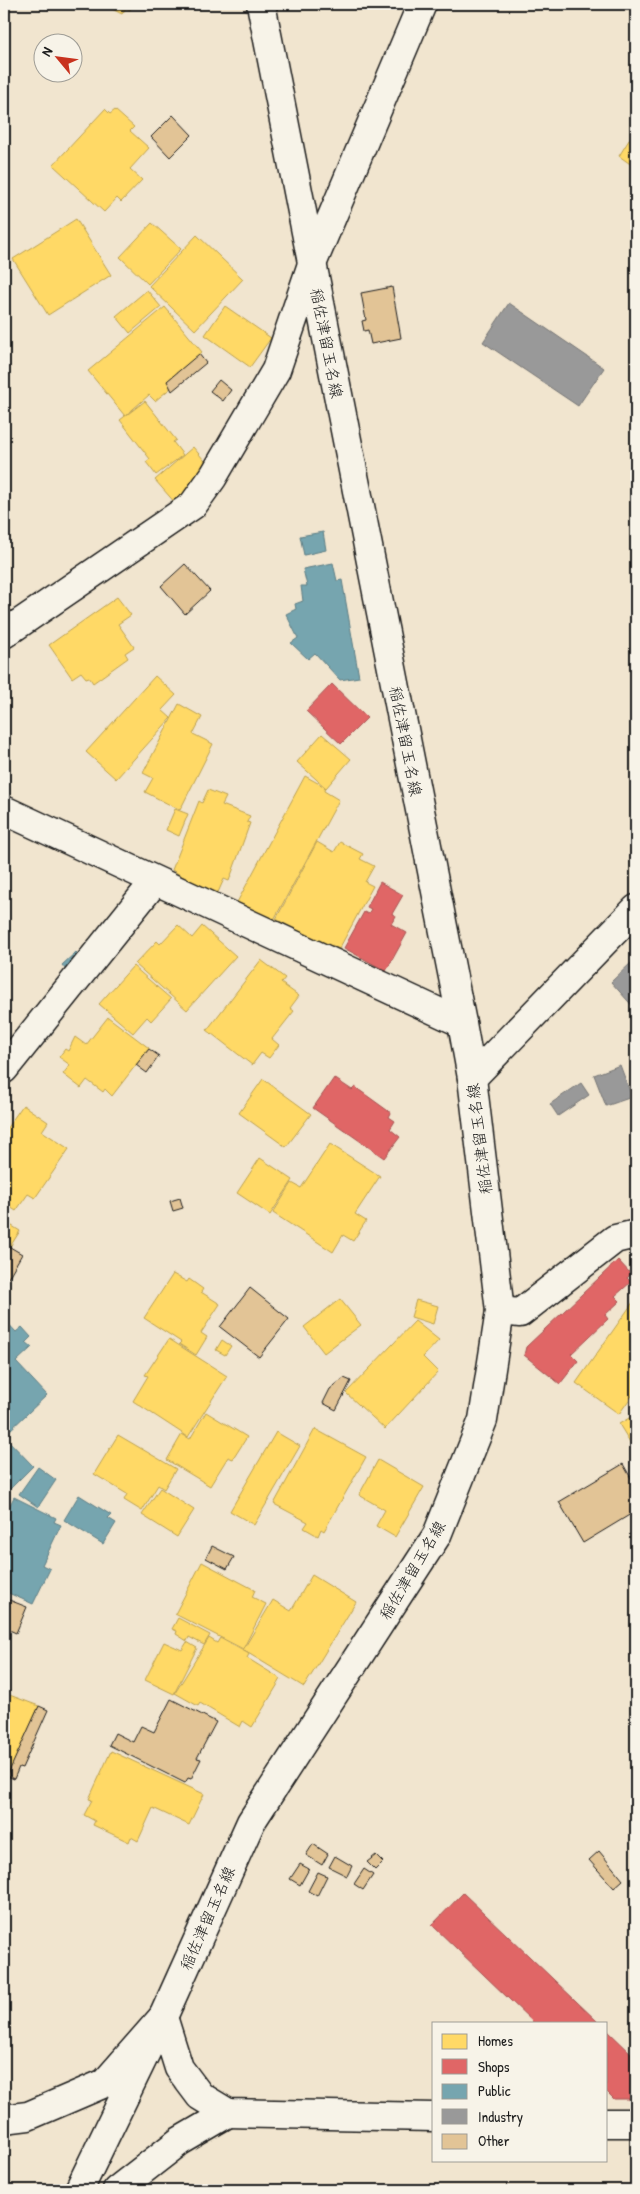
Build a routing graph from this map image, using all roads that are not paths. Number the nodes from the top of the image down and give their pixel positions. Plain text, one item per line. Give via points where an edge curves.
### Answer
1 (261, 4) edge
2 (422, 4) edge
3 (312, 264) junction
4 (4, 634) edge
5 (4, 810) edge
6 (155, 880) junction
7 (636, 909) edge
8 (462, 1023) junction
9 (4, 1070) edge
10 (472, 1078) junction
11 (636, 1234) edge
12 (500, 1311) junction
13 (163, 2017) junction
14 (228, 2113) junction
15 (432, 2117) edge
16 (4, 2119) edge
17 (608, 2122) edge
18 (636, 2124) edge
19 (79, 2190) edge
20 (116, 2190) edge

1 - 3 main road, 稲佐津留玉名線
2 - 3 main road
3 - 4 main road via 276,370 193,505
3 - 8 main road, 稲佐津留玉名線
5 - 6 main road
6 - 8 main road
6 - 9 main road
7 - 10 main road
8 - 10 main road, 稲佐津留玉名線
10 - 12 main road, 稲佐津留玉名線
11 - 12 main road via 614,1239 520,1313
12 - 13 main road, 稲佐津留玉名線 via 483,1420 437,1535 251,1822
13 - 14 main road via 179,2068 200,2096
13 - 16 main road via 104,2083 28,2116
13 - 19 main road, 稲佐津留玉名線
14 - 15 main road
14 - 20 main road via 180,2141
17 - 18 main road

